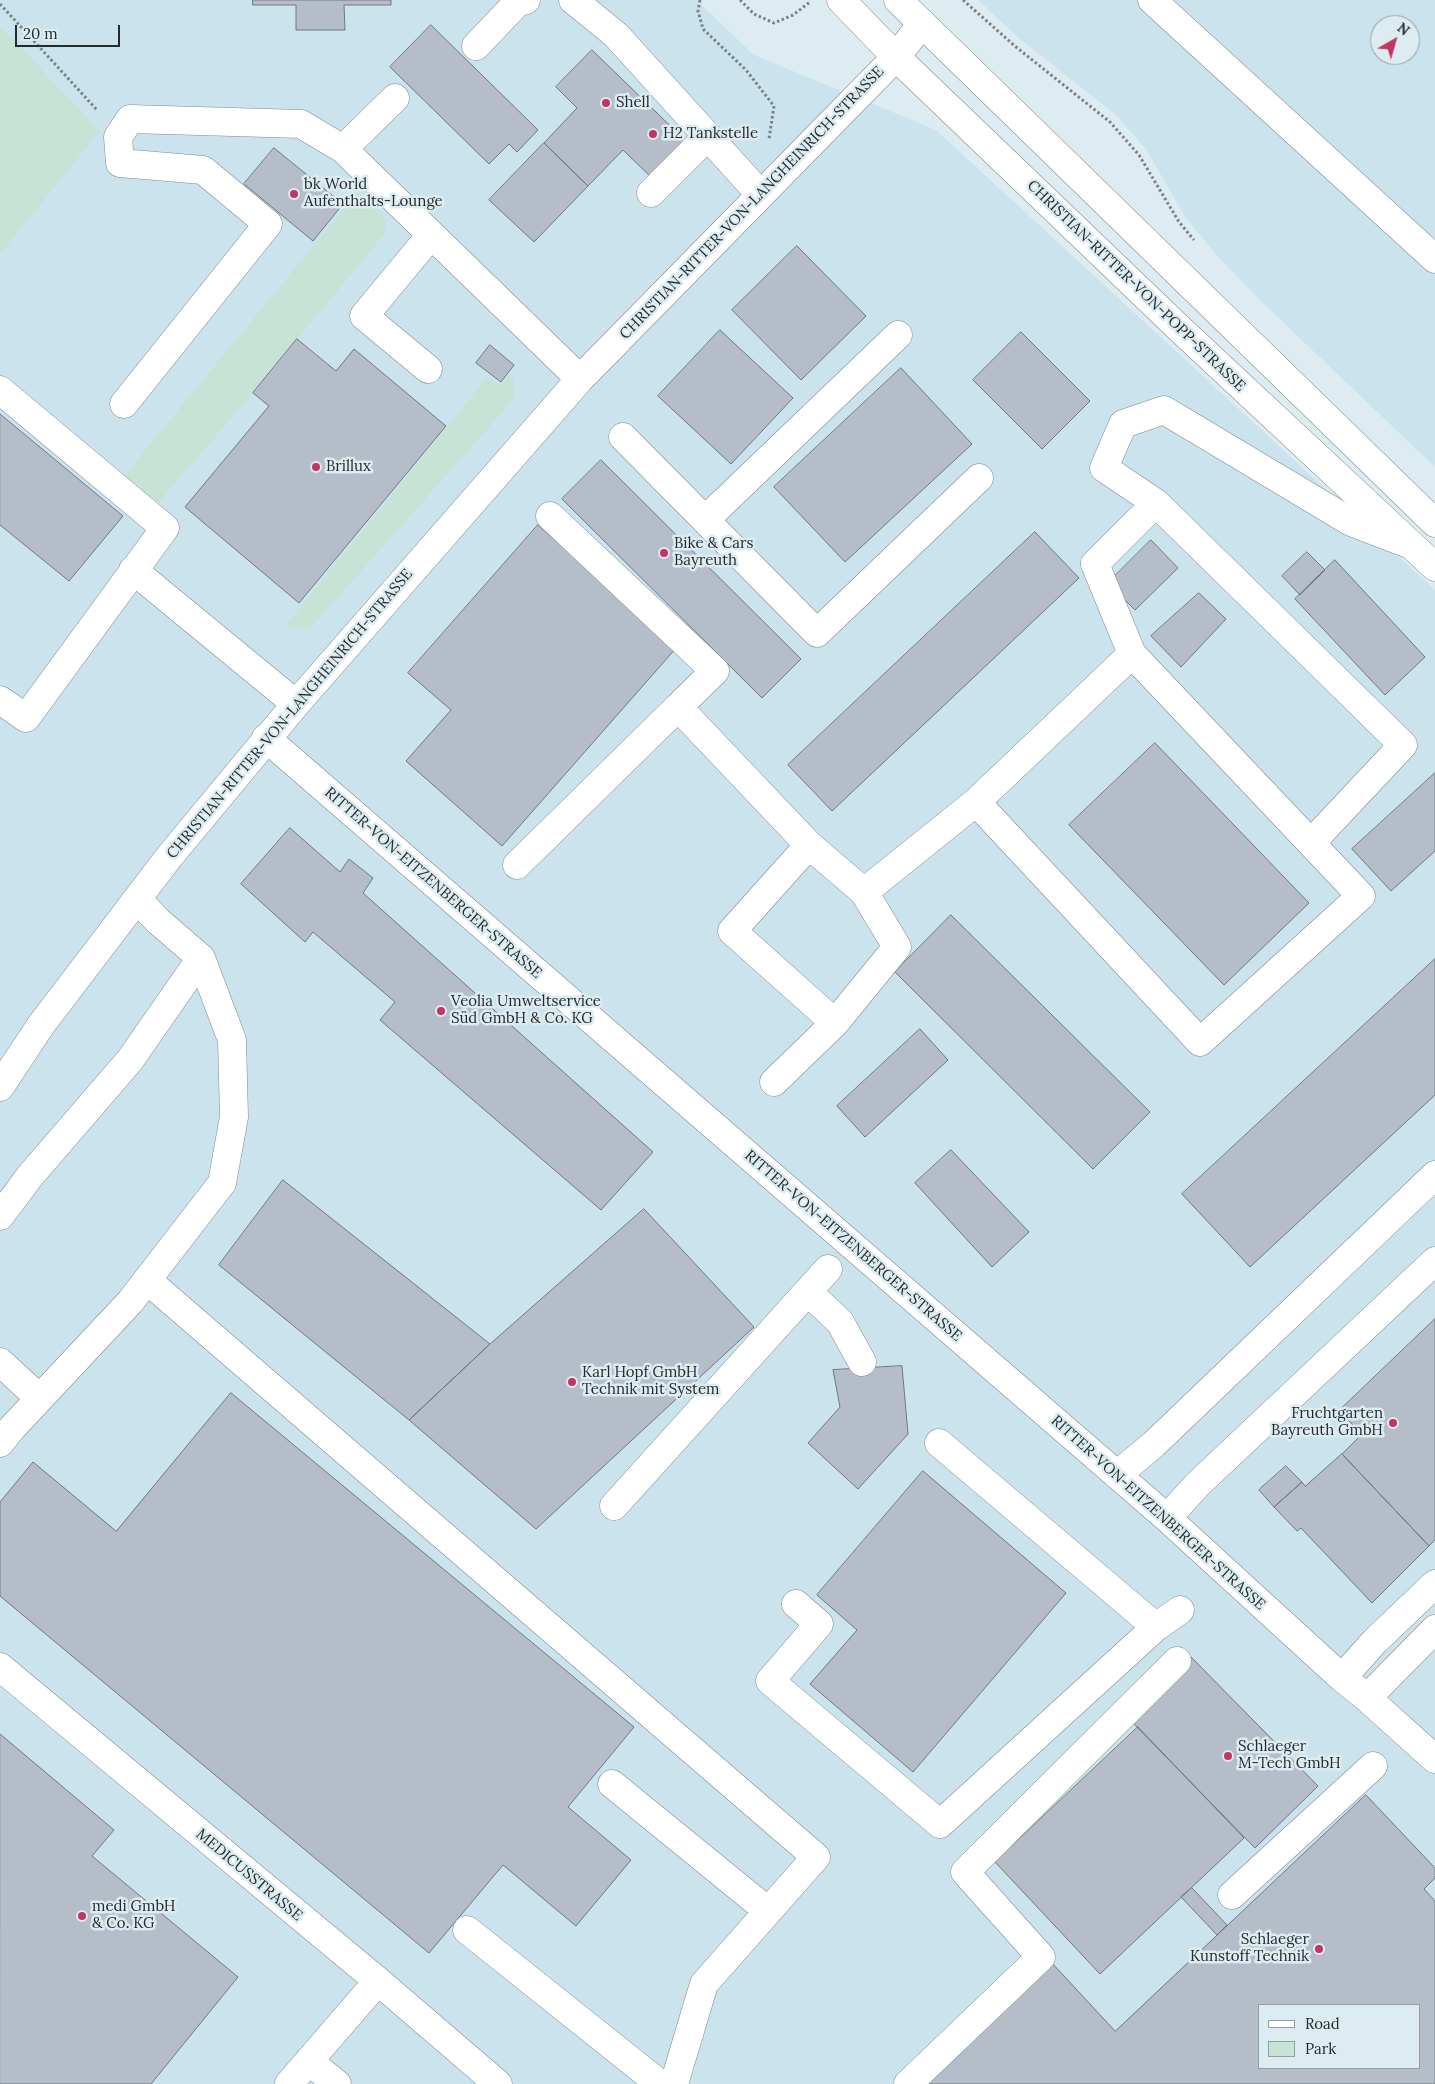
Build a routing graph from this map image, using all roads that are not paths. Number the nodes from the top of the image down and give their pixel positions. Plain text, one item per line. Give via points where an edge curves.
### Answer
1 (526, 0) edge
2 (573, 0) edge
3 (841, 0) edge
4 (898, 0) edge
5 (1152, 0) edge
6 (922, 25) junction
7 (476, 46) dead end
8 (896, 56) junction
9 (396, 98) dead end
10 (708, 136) junction
11 (343, 149) junction
12 (651, 193) dead end
13 (760, 194) junction
14 (431, 235) junction
15 (1435, 259) edge
16 (898, 335) dead end
17 (428, 369) dead end
18 (580, 379) junction
19 (0, 390) edge
20 (124, 404) dead end
21 (623, 437) dead end
22 (978, 478) dead end
23 (1156, 504) junction
24 (550, 516) dead end
25 (706, 520) junction
26 (1435, 523) edge
27 (1411, 545) junction
28 (1435, 567) edge
29 (133, 570) junction
30 (1132, 654) junction
31 (0, 700) edge
32 (296, 704) junction
33 (678, 707) junction
34 (266, 738) junction
35 (976, 802) junction
36 (1311, 843) junction
37 (809, 845) junction
38 (517, 865) dead end
39 (864, 892) junction
40 (137, 899) junction
41 (202, 958) junction
42 (835, 1023) junction
43 (774, 1082) dead end
44 (0, 1087) edge
45 (1435, 1175) edge
46 (0, 1216) edge
47 (1435, 1261) edge
48 (828, 1269) dead end
49 (147, 1280) junction
50 (808, 1292) junction
51 (0, 1362) edge
52 (862, 1362) dead end
53 (39, 1398) junction
54 (0, 1443) edge
55 (939, 1443) dead end
56 (1117, 1474) junction
57 (614, 1506) dead end
58 (1166, 1518) junction
59 (1435, 1584) edge
60 (796, 1604) dead end
61 (1180, 1610) dead end
62 (1156, 1628) junction
63 (1435, 1629) edge
64 (1177, 1661) dead end
65 (0, 1667) edge
66 (1342, 1678) junction
67 (1367, 1698) junction
68 (1435, 1759) edge
69 (1373, 1766) dead end
70 (612, 1784) dead end
71 (1232, 1895) dead end
72 (768, 1911) junction
73 (467, 1930) dead end
74 (378, 1982) junction
75 (309, 2061) junction
76 (289, 2084) edge
77 (337, 2084) edge
78 (498, 2084) edge
79 (660, 2084) edge
80 (674, 2084) edge
81 (908, 2084) edge

1 - 7 street via 517,3
2 - 10 street via 616,35
3 - 8 street, CHRISTIAN-RITTER-VON-POPP-STRASSE
4 - 6 street
5 - 15 street
6 - 8 street, CHRISTIAN-RITTER-VON-LANGHEINRICH-STRASSE
6 - 26 street
8 - 13 street, CHRISTIAN-RITTER-VON-LANGHEINRICH-STRASSE
8 - 27 street, CHRISTIAN-RITTER-VON-POPP-STRASSE
9 - 11 street
10 - 12 street
10 - 13 street
11 - 14 street
11 - 20 street via 301,124 130,118 118,137 120,162 203,170 268,224
13 - 18 street, CHRISTIAN-RITTER-VON-LANGHEINRICH-STRASSE
14 - 17 street via 364,316
14 - 18 street
16 - 25 street
18 - 32 street, CHRISTIAN-RITTER-VON-LANGHEINRICH-STRASSE
19 - 29 street via 165,528
21 - 25 street
22 - 25 street via 817,633
23 - 27 street via 1104,468 1123,424 1164,410 1351,522
23 - 30 street via 1095,564
23 - 36 street via 1402,745
24 - 33 street via 715,671
27 - 28 street, CHRISTIAN-RITTER-VON-POPP-STRASSE
29 - 31 street via 26,718
29 - 32 street
30 - 35 street
30 - 36 street
32 - 34 street, CHRISTIAN-RITTER-VON-LANGHEINRICH-STRASSE
33 - 37 street
33 - 38 street
34 - 40 street, CHRISTIAN-RITTER-VON-LANGHEINRICH-STRASSE
34 - 56 street, RITTER-VON-EITZENBERGER-STRASSE
35 - 36 street via 1200,1042 1361,896
35 - 39 street
37 - 39 street
37 - 42 street via 732,931
39 - 42 street via 897,947
40 - 41 street
40 - 44 street, CHRISTIAN-RITTER-VON-LANGHEINRICH-STRASSE via 41,1025
41 - 46 street via 130,1060 30,1176
41 - 49 street via 232,1040 234,1117 222,1183
42 - 43 street
45 - 56 street via 1154,1444
47 - 58 street
48 - 50 street
49 - 53 street
49 - 72 street via 816,1857
50 - 52 street via 840,1322
50 - 57 street
51 - 53 street
53 - 54 street
55 - 62 street
56 - 58 street, RITTER-VON-EITZENBERGER-STRASSE
58 - 66 street, RITTER-VON-EITZENBERGER-STRASSE
59 - 66 street via 1375,1641
60 - 62 street via 819,1624 770,1681 940,1824
61 - 62 street
63 - 67 street
64 - 81 street via 965,1872 1041,1957
65 - 74 street, MEDICUSSTRASSE
66 - 67 street, RITTER-VON-EITZENBERGER-STRASSE
67 - 68 street, RITTER-VON-EITZENBERGER-STRASSE
69 - 71 street
70 - 72 street
72 - 80 street via 704,1984
73 - 79 street
74 - 75 street
74 - 78 street, MEDICUSSTRASSE
75 - 76 street
75 - 77 street

